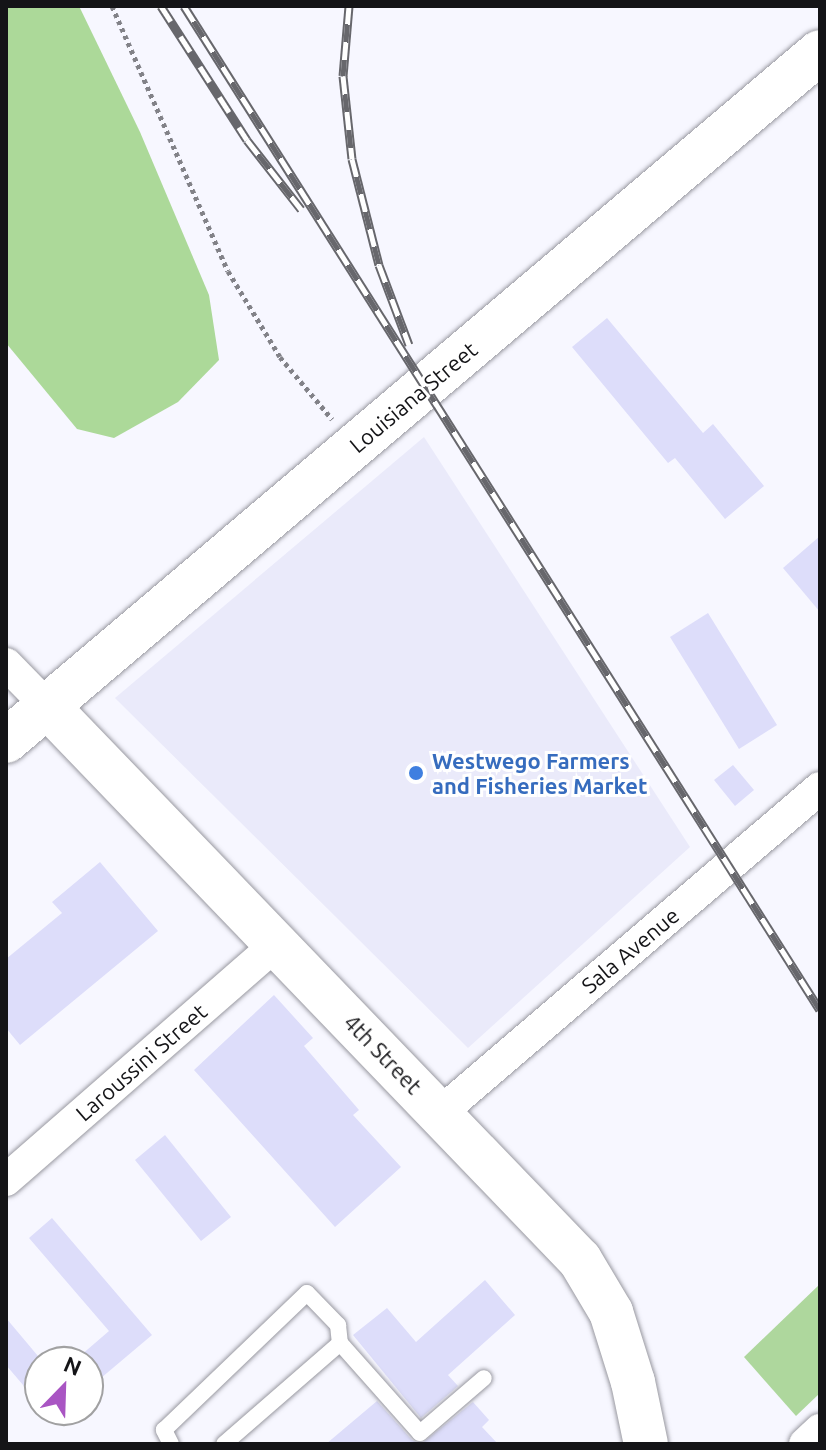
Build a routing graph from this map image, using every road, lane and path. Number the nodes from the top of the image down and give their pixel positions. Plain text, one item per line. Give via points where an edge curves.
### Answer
1 (112, 6) edge
2 (820, 52) edge
3 (355, 446) junction
4 (6, 664) edge
5 (47, 706) junction
6 (6, 741) edge
7 (820, 788) edge
8 (277, 944) junction
9 (440, 1113) junction
10 (6, 1180) edge
11 (340, 1343) junction
12 (484, 1378) dead end
13 (820, 1430) edge
14 (171, 1444) edge
15 (224, 1444) edge
16 (646, 1444) edge
17 (805, 1444) edge

1 - 3 path via 228,271 280,357
2 - 3 main road, Louisiana Street
3 - 5 main road, Louisiana Street
4 - 5 street
5 - 6 main road, Louisiana Street
5 - 8 main road, 4th Street
7 - 9 street, Sala Avenue
8 - 9 main road, 4th Street
8 - 10 street, Laroussini Street
9 - 16 main road, 4th Street via 580,1260 611,1312
11 - 12 lane via 420,1433
11 - 14 lane via 338,1325 307,1293 164,1430
11 - 15 lane
13 - 17 street

